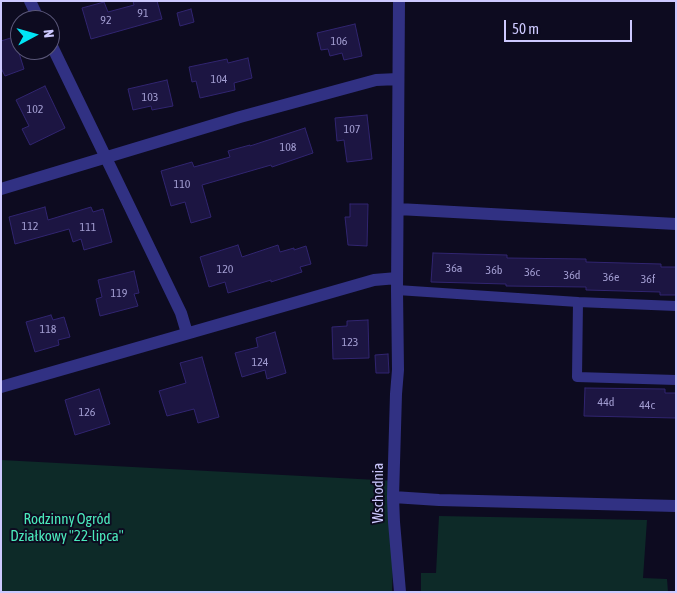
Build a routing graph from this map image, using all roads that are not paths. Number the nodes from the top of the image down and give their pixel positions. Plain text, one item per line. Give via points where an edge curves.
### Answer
1 (399, 1) edge
2 (59, 60) edge
3 (398, 79) junction
4 (106, 157) junction
5 (1, 189) edge
6 (398, 209) junction
7 (676, 224) edge
8 (397, 284) junction
9 (578, 302) junction
10 (676, 306) edge
11 (187, 333) junction
12 (676, 380) edge
13 (1, 387) edge
14 (394, 497) junction
15 (676, 506) edge
16 (400, 592) edge

1 - 3 street, Wschodnia
2 - 4 street
3 - 4 street via 376,80
3 - 6 street, Wschodnia
4 - 5 street
4 - 11 street via 181,313
6 - 7 street
6 - 8 street, Wschodnia
8 - 9 lane
8 - 11 street via 374,280
8 - 14 street, Wschodnia
9 - 10 lane
9 - 12 lane via 577,377
11 - 13 street
14 - 15 street
14 - 16 street, Wschodnia

